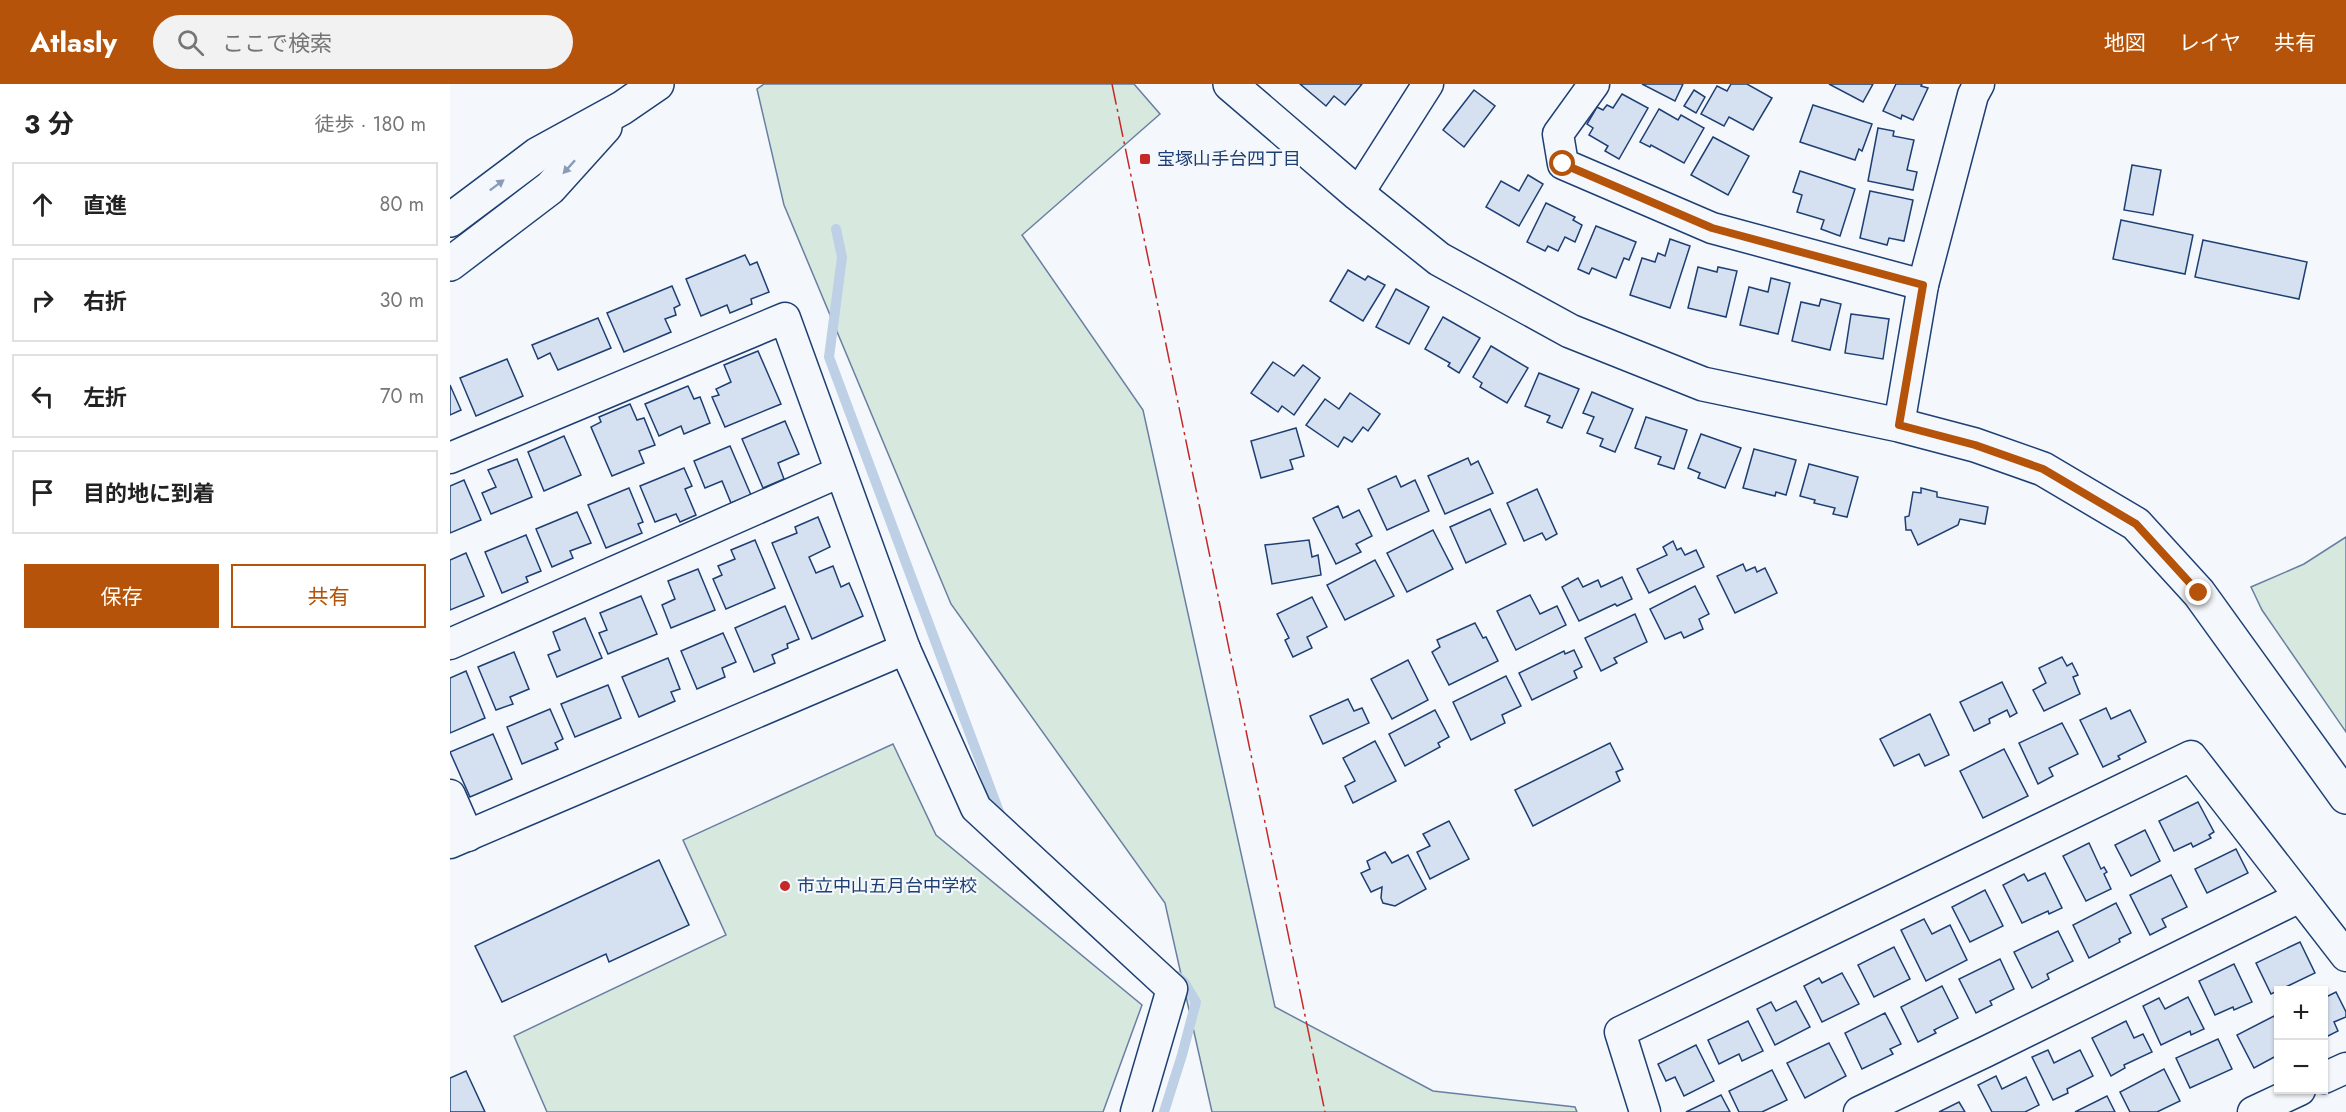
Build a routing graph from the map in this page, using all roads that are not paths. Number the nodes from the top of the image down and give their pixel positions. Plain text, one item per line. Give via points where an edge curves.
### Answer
1 (657, 84) edge
2 (1230, 84) edge
3 (1428, 84) edge
4 (1594, 84) edge
5 (1979, 84) edge
6 (622, 108) junction
7 (1358, 194) junction
8 (450, 220) edge
9 (450, 264) edge
10 (1923, 285) junction
11 (1899, 425) junction
12 (450, 458) edge
13 (840, 472) junction
14 (450, 644) edge
15 (905, 649) junction
16 (450, 795) edge
17 (2346, 797) edge
18 (459, 840) edge
19 (2300, 897) junction
20 (2346, 956) edge
21 (2346, 1068) edge
22 (2328, 1076) edge
23 (2290, 1094) edge
24 (1136, 1112) edge
25 (1645, 1112) edge
26 (1859, 1112) edge
27 (2253, 1112) edge

1 - 6 street
2 - 7 street
3 - 7 street
4 - 10 street via 1558,134 1563,164 1712,228
5 - 10 street
8 -> 6 street via 538,154
6 -> 9 street via 550,188
7 - 11 street via 1439,259 1570,331 1703,384
10 - 11 street
11 - 17 street via 1975,445 2043,469 2136,524 2199,593
12 - 13 street via 785,318
13 - 14 street
13 - 15 street
15 - 18 street
15 - 24 street via 976,808 1172,989
16 - 18 street
19 - 20 street
19 - 25 street via 2191,756 1620,1032
19 - 26 street
21 - 22 street
23 - 27 street

